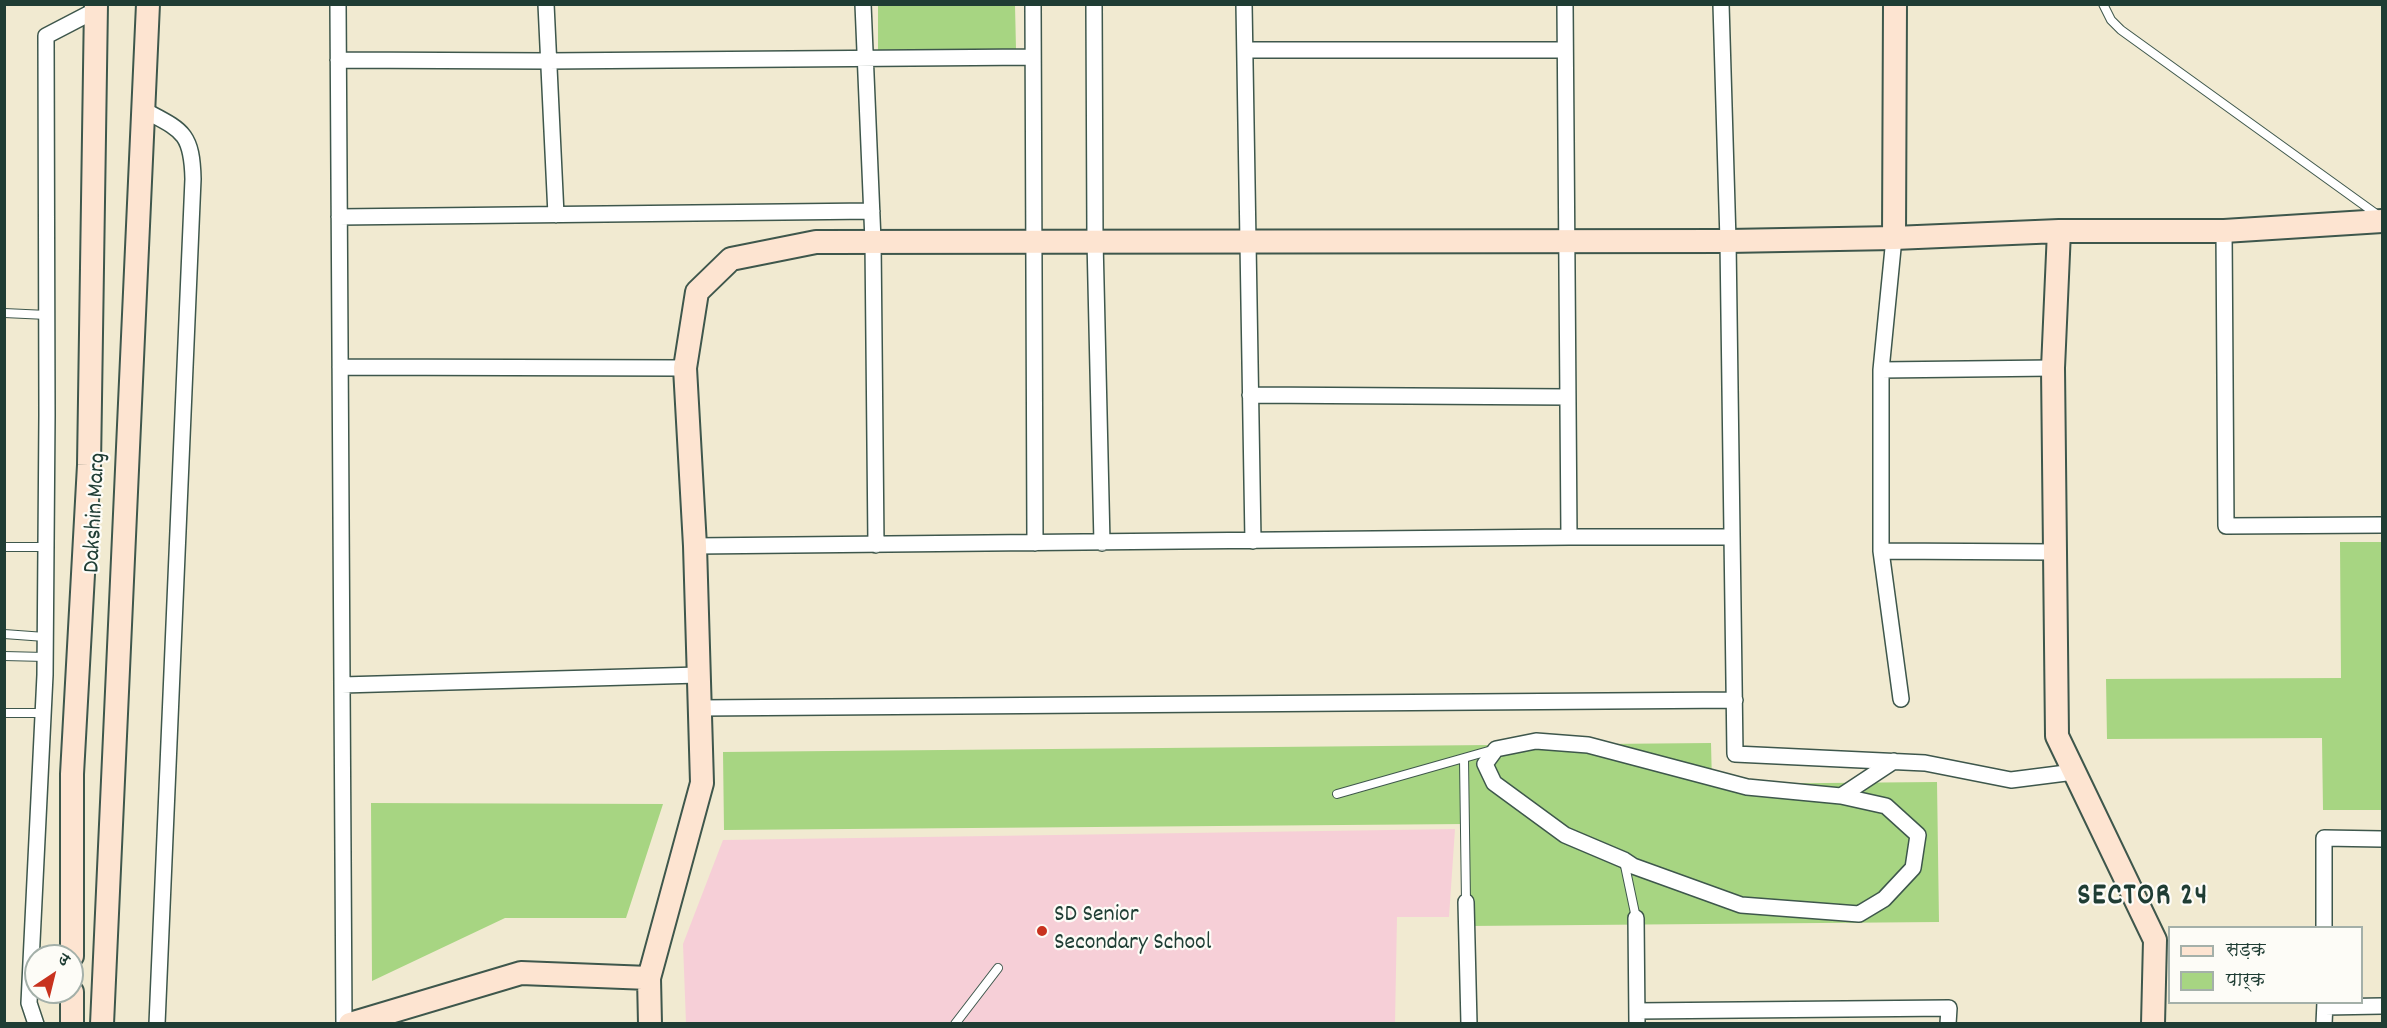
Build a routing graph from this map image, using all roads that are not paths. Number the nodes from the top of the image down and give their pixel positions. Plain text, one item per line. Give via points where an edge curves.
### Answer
1 (338, 4) edge
2 (546, 4) edge
3 (863, 4) edge
4 (1033, 4) edge
5 (1094, 4) edge
6 (1244, 4) edge
7 (1565, 4) edge
8 (1721, 4) edge
9 (1895, 4) edge
10 (2103, 4) edge
11 (96, 7) edge
12 (151, 8) edge
13 (1245, 50) junction
14 (1565, 50) junction
15 (1033, 57) junction
16 (865, 59) junction
17 (338, 60) junction
18 (548, 62) junction
19 (142, 109) junction
20 (872, 211) junction
21 (556, 214) junction
22 (339, 217) junction
23 (2382, 220) edge
24 (2059, 231) junction
25 (2224, 231) junction
26 (1894, 238) junction
27 (873, 240) junction
28 (1034, 240) junction
29 (1095, 240) junction
30 (1248, 241) junction
31 (1567, 241) junction
32 (1728, 241) junction
33 (4, 313) edge
34 (47, 315) junction
35 (340, 367) junction
36 (686, 368) junction
37 (2053, 368) junction
38 (1881, 370) junction
39 (1250, 395) junction
40 (1568, 397) junction
41 (2382, 525) edge
42 (1569, 537) junction
43 (1732, 537) junction
44 (1253, 541) junction
45 (1035, 543) junction
46 (1102, 543) junction
47 (876, 544) junction
48 (695, 546) junction
49 (4, 547) edge
50 (46, 547) junction
51 (1881, 551) junction
52 (2055, 552) junction
53 (4, 634) edge
54 (45, 638) junction
55 (4, 656) edge
56 (45, 657) junction
57 (699, 675) junction
58 (342, 685) junction
59 (1901, 699) dead end
60 (1735, 700) junction
61 (700, 708) junction
62 (4, 713) edge
63 (43, 713) junction
64 (1496, 749) junction
65 (1464, 759) junction
66 (1894, 761) junction
67 (2074, 771) junction
68 (1337, 794) dead end
69 (1841, 796) junction
70 (2382, 839) edge
71 (1624, 860) junction
72 (1466, 902) joint
73 (1636, 918) joint
74 (2324, 926) edge
75 (72, 944) edge
76 (998, 968) dead end
77 (649, 978) junction
78 (72, 1004) edge
79 (2325, 1005) edge
80 (2382, 1006) edge
81 (1637, 1017) edge
82 (36, 1023) edge
83 (72, 1023) edge
84 (102, 1023) edge
85 (157, 1023) edge
86 (344, 1023) edge
87 (350, 1023) edge
88 (650, 1023) edge
89 (955, 1023) edge
90 (1469, 1023) edge
91 (1948, 1023) edge
92 (2153, 1023) edge
93 (2324, 1023) edge

1 - 17 street
2 - 18 street
3 - 16 street
4 - 15 street
5 - 29 street
6 - 13 street
7 - 14 street
8 - 32 street
9 - 26 street
10 - 23 lane via 2121,30
11 - 34 street via 45,36
11 - 75 street, Dakshin Marg via 90,465 72,774
12 - 19 street, Dakshin Marg
13 - 14 street
13 - 30 street
14 - 31 street
15 - 16 street
15 - 28 street
16 - 18 street
16 - 20 street
17 - 18 street
17 - 22 street
18 - 21 street
19 - 84 street, Dakshin Marg
19 - 85 street via 181,133 188,141 193,167
20 - 21 street
20 - 27 street
21 - 22 street
22 - 35 street
23 - 25 street
24 - 25 street
24 - 26 street
24 - 37 street
25 - 41 street via 2226,526
26 - 32 street
26 - 38 street
27 - 28 street
27 - 36 street via 816,242 731,258 697,292
27 - 47 street
28 - 29 street
28 - 45 street
29 - 30 street
29 - 46 street
30 - 31 street
30 - 39 street
31 - 32 street
31 - 40 street
32 - 43 street
33 - 34 lane
34 - 50 street
35 - 36 street
35 - 58 street
36 - 48 street
37 - 38 street
37 - 52 street
38 - 51 street
39 - 40 street
39 - 44 street
40 - 42 street
42 - 43 street
42 - 44 street
43 - 60 street
44 - 46 street
45 - 46 street
45 - 47 street
47 - 48 street
48 - 57 street
49 - 50 lane
50 - 54 street
51 - 52 street
51 - 59 street
52 - 67 street via 2057,736
53 - 54 lane
54 - 56 street
55 - 56 lane
56 - 63 street
57 - 58 street
57 - 61 street
58 - 86 street
60 - 61 street
60 - 66 street via 1735,753
61 - 77 street via 702,783
62 - 63 lane
63 - 82 street via 29,1003
64 - 65 lane
64 - 69 street via 1536,741 1588,745 1747,787
64 - 71 street via 1485,764 1494,783 1565,835
65 - 68 lane
65 - 72 lane
66 - 67 street via 2011,780
66 - 69 street
67 - 92 street via 2155,940
69 - 71 street via 1886,806 1918,835 1913,868 1884,899 1859,914 1741,905
70 - 74 street via 2324,838
71 - 73 lane
72 - 90 street
73 - 81 street
76 - 89 lane
77 - 87 street via 521,973
77 - 88 street
78 - 83 street
79 - 80 street
79 - 93 street
81 - 91 street via 1949,1008

